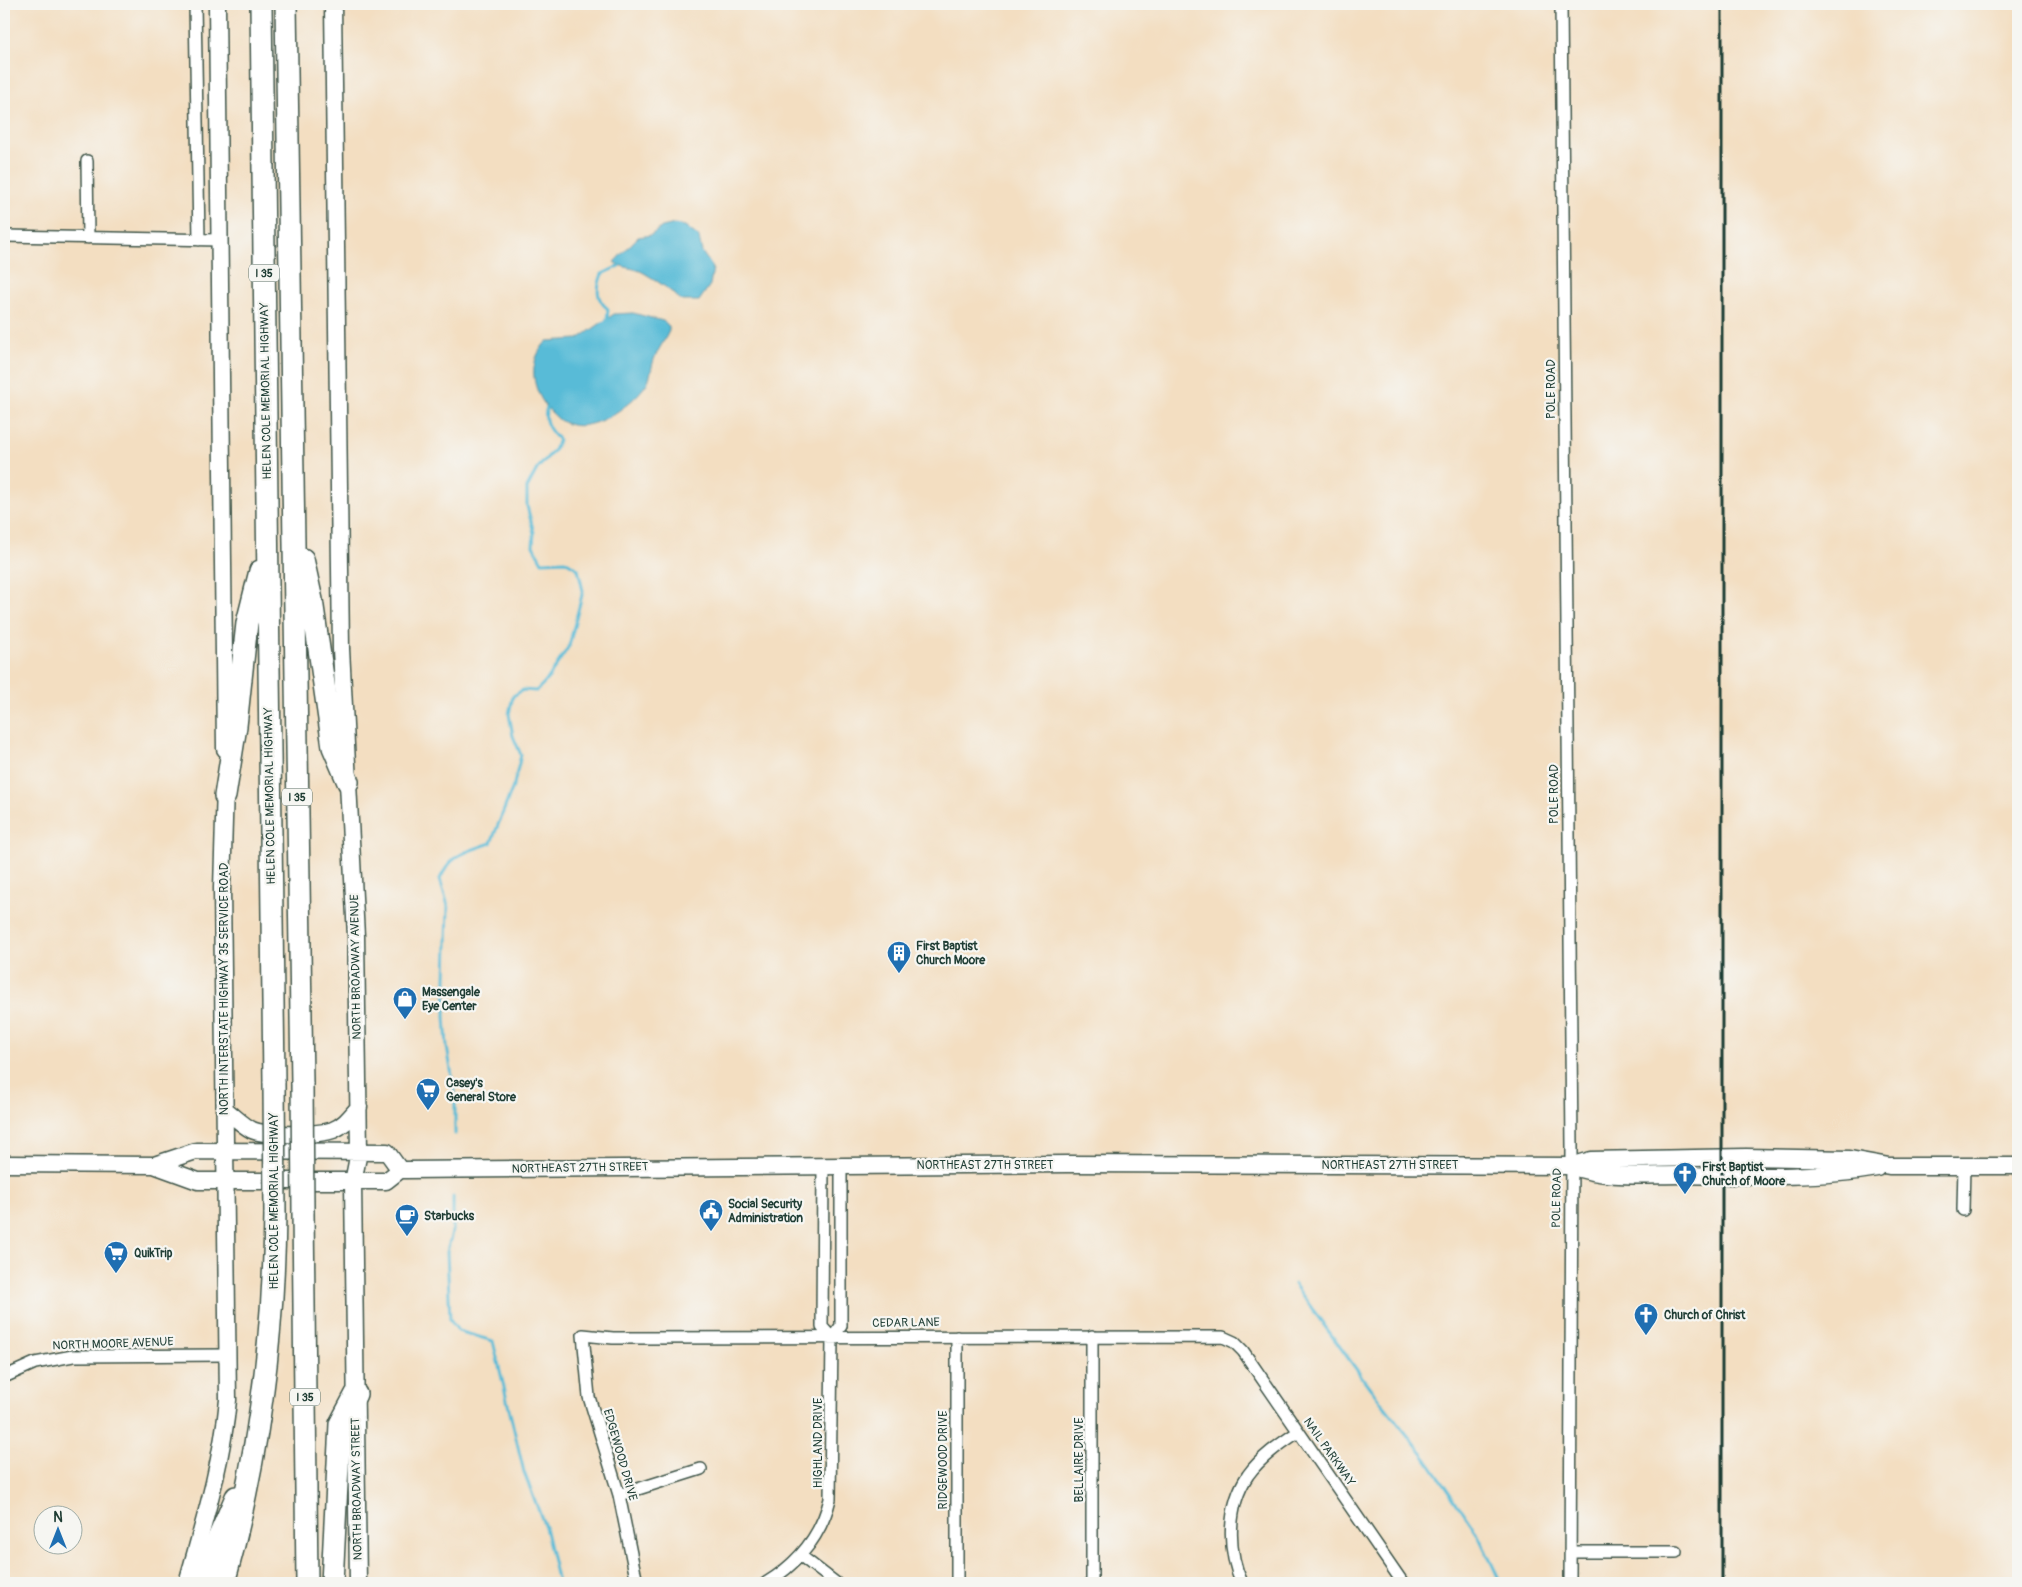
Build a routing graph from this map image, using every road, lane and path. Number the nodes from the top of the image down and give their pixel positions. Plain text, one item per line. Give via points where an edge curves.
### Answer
1 (195, 4) edge
2 (217, 4) edge
3 (261, 4) edge
4 (286, 4) edge
5 (333, 4) edge
6 (1562, 4) edge
7 (87, 161) dead end
8 (4, 236) edge
9 (88, 238) junction
10 (199, 240) junction
11 (220, 240) junction
12 (293, 510) junction
13 (268, 542) junction
14 (348, 782) junction
15 (225, 796) junction
16 (359, 1106) junction
17 (224, 1109) junction
18 (225, 1151) junction
19 (359, 1152) junction
20 (4, 1164) edge
21 (154, 1165) junction
22 (823, 1166) junction
23 (841, 1166) junction
24 (1571, 1166) junction
25 (1964, 1166) junction
26 (2018, 1166) edge
27 (400, 1170) junction
28 (225, 1182) junction
29 (353, 1182) junction
30 (1963, 1210) dead end
31 (583, 1335) joint
32 (957, 1336) junction
33 (1092, 1336) junction
34 (832, 1338) junction
35 (1229, 1339) joint
36 (227, 1355) junction
37 (4, 1377) edge
38 (356, 1394) junction
39 (1298, 1432) junction
40 (254, 1458) junction
41 (701, 1469) dead end
42 (618, 1494) junction
43 (1570, 1552) junction
44 (1676, 1552) dead end
45 (801, 1556) junction
46 (187, 1583) edge
47 (203, 1583) edge
48 (224, 1583) edge
49 (307, 1583) edge
50 (332, 1583) edge
51 (358, 1583) edge
52 (637, 1583) edge
53 (766, 1583) edge
54 (836, 1583) edge
55 (957, 1583) edge
56 (1092, 1583) edge
57 (1242, 1583) edge
58 (1403, 1583) edge
59 (1570, 1583) edge

1 - 10 street
2 - 11 main road, NORTH INTERSTATE HIGHWAY 35 SERVICE ROAD
3 - 13 highway, HELEN COLE MEMORIAL HIGHWAY / I 35
4 - 12 highway, HELEN COLE MEMORIAL HIGHWAY / I 35
5 - 14 main road, NORTH BROADWAY AVENUE via 341,649
6 - 24 street, POLE ROAD
7 - 9 street
8 - 9 street
9 - 10 street
10 - 11 street
11 - 15 main road, NORTH INTERSTATE HIGHWAY 35 SERVICE ROAD
12 - 14 highway via 312,600 334,747
12 - 49 highway, HELEN COLE MEMORIAL HIGHWAY / I 35, bridge
13 - 15 highway via 247,623
13 - 40 highway, HELEN COLE MEMORIAL HIGHWAY / I 35, bridge via 275,1213 272,1314
14 - 16 main road, NORTH BROADWAY AVENUE via 355,893
15 - 17 main road, NORTH INTERSTATE HIGHWAY 35 SERVICE ROAD via 222,888
16 - 17 main road via 339,1127 314,1133 260,1133
16 - 19 main road, NORTH BROADWAY AVENUE
17 - 18 main road, NORTH INTERSTATE HIGHWAY 35 SERVICE ROAD
18 - 19 main road
18 - 21 main road via 196,1151
18 - 28 main road, NORTH INTERSTATE HIGHWAY 35 SERVICE ROAD
19 - 27 main road via 387,1152
19 - 29 main road, NORTH BROADWAY AVENUE
20 - 21 main road
21 - 28 main road, NORTHEAST 27TH STREET via 198,1181
22 - 23 main road, NORTHEAST 27TH STREET
22 - 27 main road, NORTHEAST 27TH STREET
22 - 34 street, HIGHLAND DRIVE via 822,1327
23 - 24 main road, NORTHEAST 27TH STREET
23 - 34 street, HIGHLAND DRIVE via 841,1326
24 - 25 main road, NORTHEAST 27TH STREET via 1590,1173 1707,1176 1851,1173 1889,1166
24 - 43 street, POLE ROAD
25 - 26 main road, NORTHEAST 27TH STREET
25 - 30 street
27 - 29 main road, NORTHEAST 27TH STREET via 386,1181
28 - 29 main road, NORTHEAST 27TH STREET
28 - 36 main road, NORTH INTERSTATE HIGHWAY 35 SERVICE ROAD
29 - 38 main road
31 - 34 street, CEDAR LANE via 613,1338
31 - 42 street, EDGEWOOD DRIVE via 589,1398
32 - 33 street, CEDAR LANE
32 - 34 street, CEDAR LANE
32 - 55 street, RIDGEWOOD DRIVE
33 - 35 street, CEDAR LANE via 1215,1336
33 - 56 street, BELLAIRE DRIVE
34 - 45 street, HIGHLAND DRIVE via 830,1499 817,1533
35 - 39 street, NAIL PARKWAY via 1243,1351
36 - 37 street, NORTH MOORE AVENUE via 73,1356 35,1363
36 - 46 main road, NORTH INTERSTATE HIGHWAY 35 SERVICE ROAD via 228,1400 223,1450
38 - 50 highway via 340,1424
38 - 51 main road, NORTH BROADWAY STREET
39 - 57 street via 1267,1454 1255,1467 1237,1500 1231,1539 1234,1563
39 - 58 street, NAIL PARKWAY
40 - 47 highway via 215,1546
40 - 48 highway, HELEN COLE MEMORIAL HIGHWAY / I 35
41 - 42 street
42 - 52 street, EDGEWOOD DRIVE
43 - 44 street
43 - 59 street, POLE ROAD
45 - 53 street, HIGHLAND DRIVE
45 - 54 street

